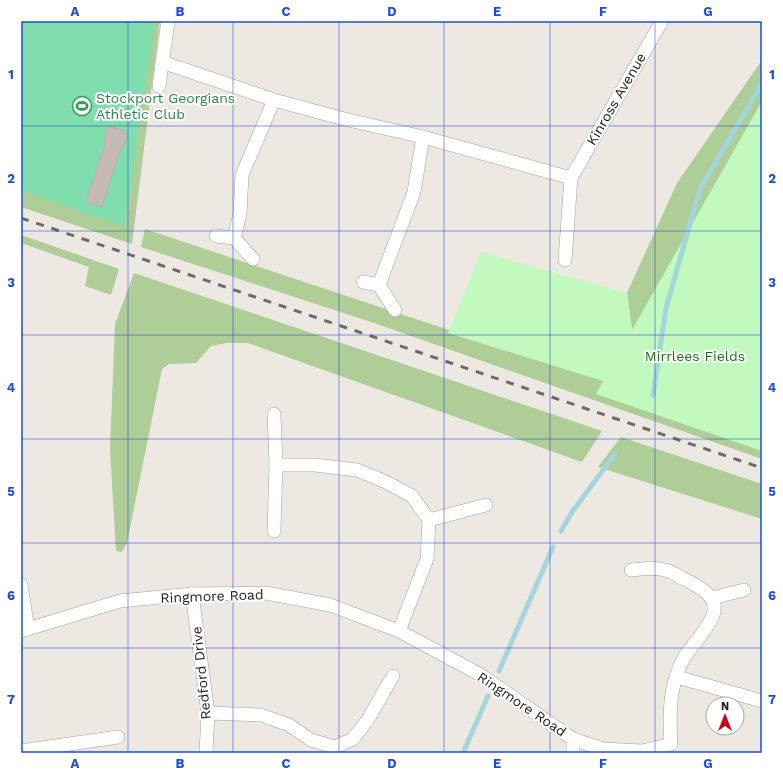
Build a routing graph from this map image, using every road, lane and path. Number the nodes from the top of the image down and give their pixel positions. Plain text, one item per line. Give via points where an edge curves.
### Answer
1 (168, 21) edge
2 (662, 21) edge
3 (162, 62) junction
4 (159, 86) dead end
5 (274, 100) junction
6 (423, 137) junction
7 (571, 178) junction
8 (216, 236) dead end
9 (234, 238) junction
10 (253, 259) dead end
11 (565, 260) dead end
12 (363, 282) dead end
13 (379, 284) junction
14 (395, 310) dead end
15 (274, 414) dead end
16 (276, 465) junction
17 (486, 505) dead end
18 (429, 520) junction
19 (274, 531) dead end
20 (631, 570) dead end
21 (21, 585) edge
22 (744, 590) dead end
23 (192, 594) junction
24 (712, 598) junction
25 (25, 630) edge
26 (399, 631) junction
27 (393, 676) dead end
28 (677, 677) junction
29 (762, 701) edge
30 (208, 713) junction
31 (118, 737) dead end
32 (573, 740) junction
33 (672, 749) edge
34 (21, 751) edge
35 (206, 753) edge
36 (573, 753) edge

1 - 3 street
2 - 7 street, Kinross Avenue
3 - 4 street
3 - 5 street
5 - 6 street
5 - 9 street via 242,175 240,214
6 - 7 street
6 - 13 street via 414,192
7 - 11 street, Kinross Avenue
8 - 9 street
9 - 10 street
12 - 13 street
13 - 14 street
15 - 16 street
16 - 18 street via 315,465 357,470 412,496
16 - 19 street
17 - 18 street
18 - 26 street via 427,559
20 - 24 street via 667,570 704,589
21 - 25 street
22 - 24 street
23 - 25 street, Ringmore Road via 120,601
23 - 26 street, Ringmore Road via 266,593 330,605
23 - 30 street, Redford Drive
24 - 28 street via 713,615 684,659
26 - 32 street, Ringmore Road via 481,675
27 - 30 street via 353,740 335,747 311,740 289,725 261,715
28 - 29 street
28 - 33 street via 672,691 669,718
30 - 35 street, Redford Drive
31 - 34 street
32 - 33 street via 603,749
32 - 36 street, Ringmore Road

